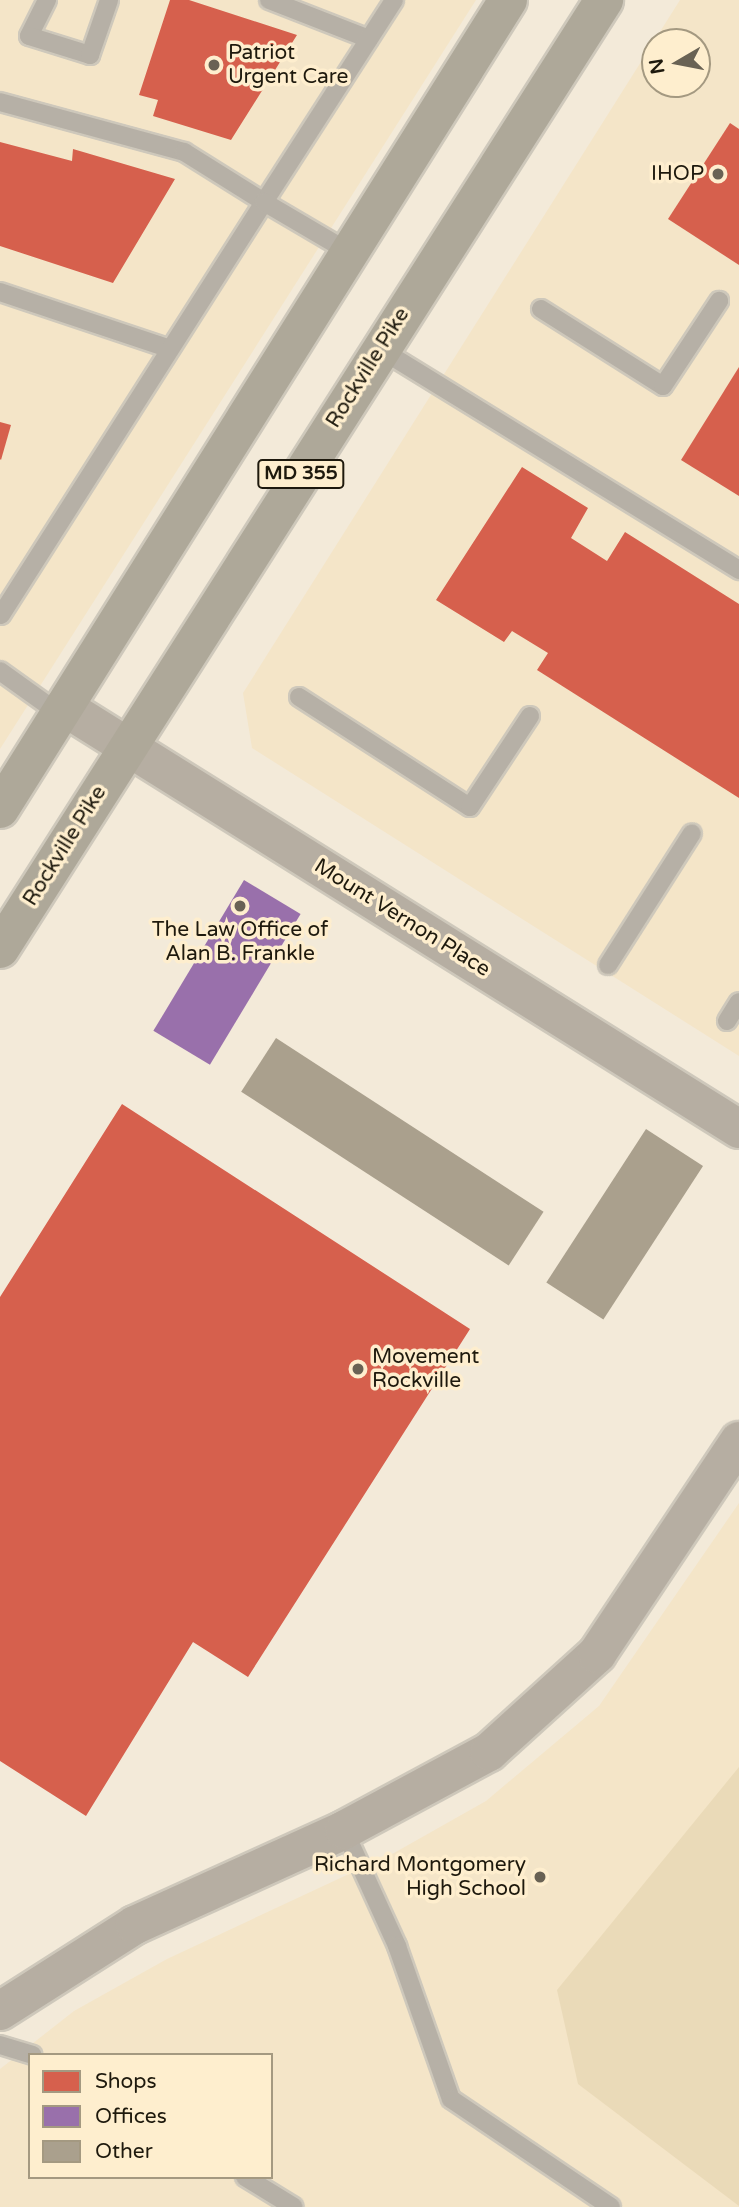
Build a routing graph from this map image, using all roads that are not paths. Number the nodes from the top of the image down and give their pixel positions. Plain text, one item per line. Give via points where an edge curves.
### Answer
1 (47, 0) edge
2 (109, 0) edge
3 (269, 0) edge
4 (394, 0) edge
5 (508, 0) edge
6 (604, 0) edge
7 (369, 38) junction
8 (0, 103) edge
9 (264, 202) junction
10 (349, 252) junction
11 (0, 292) edge
12 (719, 301) dead end
13 (541, 309) dead end
14 (170, 349) junction
15 (380, 349) junction
16 (739, 570) edge
17 (0, 615) edge
18 (0, 671) edge
19 (299, 697) dead end
20 (62, 710) junction
21 (530, 716) dead end
22 (127, 746) junction
23 (0, 809) edge
24 (692, 833) dead end
25 (0, 949) edge
26 (608, 965) dead end
27 (739, 1002) edge
28 (727, 1021) dead end
29 (739, 1129) edge
30 (739, 1441) edge
31 (344, 1830) junction
32 (0, 2011) edge
33 (0, 2045) edge
34 (28, 2054) edge
35 (248, 2179) edge
36 (294, 2207) edge
37 (611, 2207) edge

1 - 2 lane via 29,36 90,55
3 - 7 lane
4 - 7 lane
5 - 10 main road
6 - 15 main road, Rockville Pike / MD 355
7 - 9 lane
8 - 9 lane via 184,152
9 - 10 lane
9 - 14 lane
10 - 20 main road
11 - 14 lane
12 - 13 lane via 663,386
14 - 17 lane
15 - 16 lane
15 - 22 main road, Rockville Pike / MD 355
18 - 20 lane
19 - 21 lane via 470,807
20 - 22 street, Mount Vernon Place
20 - 23 main road
22 - 25 main road, Rockville Pike / MD 355
22 - 29 street, Mount Vernon Place
24 - 26 lane
27 - 28 lane
30 - 31 street via 597,1654 489,1752
31 - 32 street via 135,1925
31 - 37 lane via 397,1946 451,2099
33 - 34 lane
35 - 36 lane

